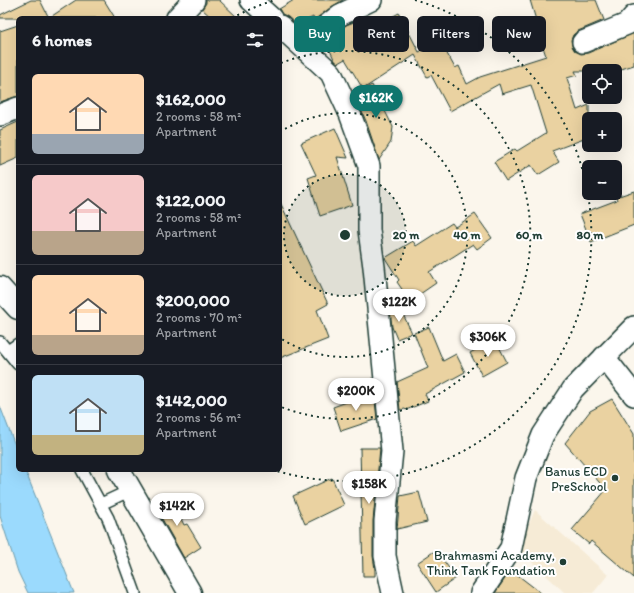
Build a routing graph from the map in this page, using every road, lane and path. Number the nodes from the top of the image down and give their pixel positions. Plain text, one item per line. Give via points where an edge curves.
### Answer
1 (194, 0) edge
2 (252, 0) edge
3 (371, 0) edge
4 (179, 16) edge
5 (270, 16) edge
6 (339, 16) edge
7 (634, 16) edge
8 (282, 28) edge
9 (294, 38) edge
10 (583, 42) dead end
11 (309, 52) edge
12 (16, 109) edge
13 (0, 116) edge
14 (0, 288) edge
15 (16, 306) edge
16 (634, 327) edge
17 (0, 342) edge
18 (16, 345) edge
19 (8, 351) junction
20 (604, 357) junction
21 (16, 361) edge
22 (634, 395) edge
23 (83, 472) edge
24 (120, 472) edge
25 (131, 490) junction
26 (101, 504) junction
27 (135, 593) edge
28 (190, 593) edge
29 (393, 593) edge
30 (481, 593) edge

1 - 4 street
2 - 5 street
3 - 6 street
7 - 10 street via 627,24
8 - 9 street
11 - 29 street via 331,73 350,114 369,166 369,230 392,451 385,521 385,556
12 - 13 street
14 - 15 street
16 - 20 street
17 - 19 lane
18 - 19 lane
19 - 21 lane
20 - 22 street
20 - 30 street via 573,389 543,435 526,478 511,548
23 - 26 lane
24 - 25 street
25 - 26 lane
25 - 28 street
26 - 27 lane

